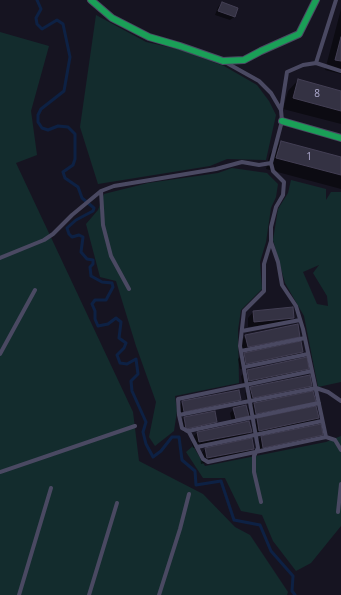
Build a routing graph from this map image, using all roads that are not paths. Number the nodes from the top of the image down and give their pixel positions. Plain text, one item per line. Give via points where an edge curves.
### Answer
1 (91, 0) edge
2 (316, 0) edge
3 (336, 0) edge
4 (223, 61) junction
5 (316, 63) junction
6 (341, 71) edge
7 (281, 110) junction
8 (282, 122) junction
9 (341, 138) edge
10 (271, 163) junction
11 (101, 191) junction
12 (271, 241) junction
13 (0, 258) edge
14 (129, 289) dead end
15 (35, 290) dead end
16 (300, 320) junction
17 (242, 331) junction
18 (305, 338) junction
19 (241, 351) junction
20 (0, 354) edge
21 (308, 354) junction
22 (244, 367) junction
23 (312, 371) junction
24 (247, 384) junction
25 (316, 388) junction
26 (250, 401) junction
27 (341, 401) edge
28 (319, 403) junction
29 (179, 415) junction
30 (253, 417) junction
31 (322, 421) junction
32 (135, 426) dead end
33 (188, 431) junction
34 (256, 434) junction
35 (326, 437) junction
36 (197, 447) junction
37 (341, 450) edge
38 (257, 451) junction
39 (0, 472) edge
40 (341, 484) edge
41 (50, 488) dead end
42 (189, 494) dead end
43 (260, 502) dead end
44 (117, 503) dead end
45 (338, 512) dead end
46 (19, 595) edge
47 (89, 595) edge
48 (159, 595) edge

1 - 4 street via 112,18 149,37
2 - 4 street via 299,34 244,60
3 - 5 lane
4 - 7 lane via 258,81 271,93
5 - 6 lane
5 - 7 lane via 303,65 288,72
7 - 8 lane
8 - 9 street
8 - 10 lane
10 - 11 lane via 259,166 242,162 216,169 114,186
10 - 12 lane via 273,171 284,182 283,195 271,227
11 - 13 lane via 49,237
11 - 14 lane via 104,225 112,256
12 - 16 lane via 282,285 296,306
12 - 17 lane via 264,264 264,291 244,311
15 - 20 lane
16 - 17 lane
16 - 18 lane
17 - 19 lane
18 - 19 lane
18 - 21 lane
19 - 22 lane
21 - 22 lane
21 - 23 lane
22 - 24 lane
23 - 24 lane
23 - 25 lane
24 - 26 lane
24 - 29 lane via 178,399
25 - 26 lane
25 - 27 lane
25 - 28 lane
26 - 29 lane
26 - 30 lane
28 - 30 lane
28 - 31 lane
29 - 33 lane via 182,428
30 - 33 lane
30 - 34 lane
31 - 34 lane
31 - 35 lane
32 - 39 lane
33 - 36 lane
34 - 36 lane
34 - 38 lane
35 - 37 lane via 335,440
35 - 38 lane
36 - 38 lane via 203,459 208,462
38 - 43 lane via 254,456 254,472
40 - 45 lane
41 - 46 lane
42 - 48 lane
44 - 47 lane

